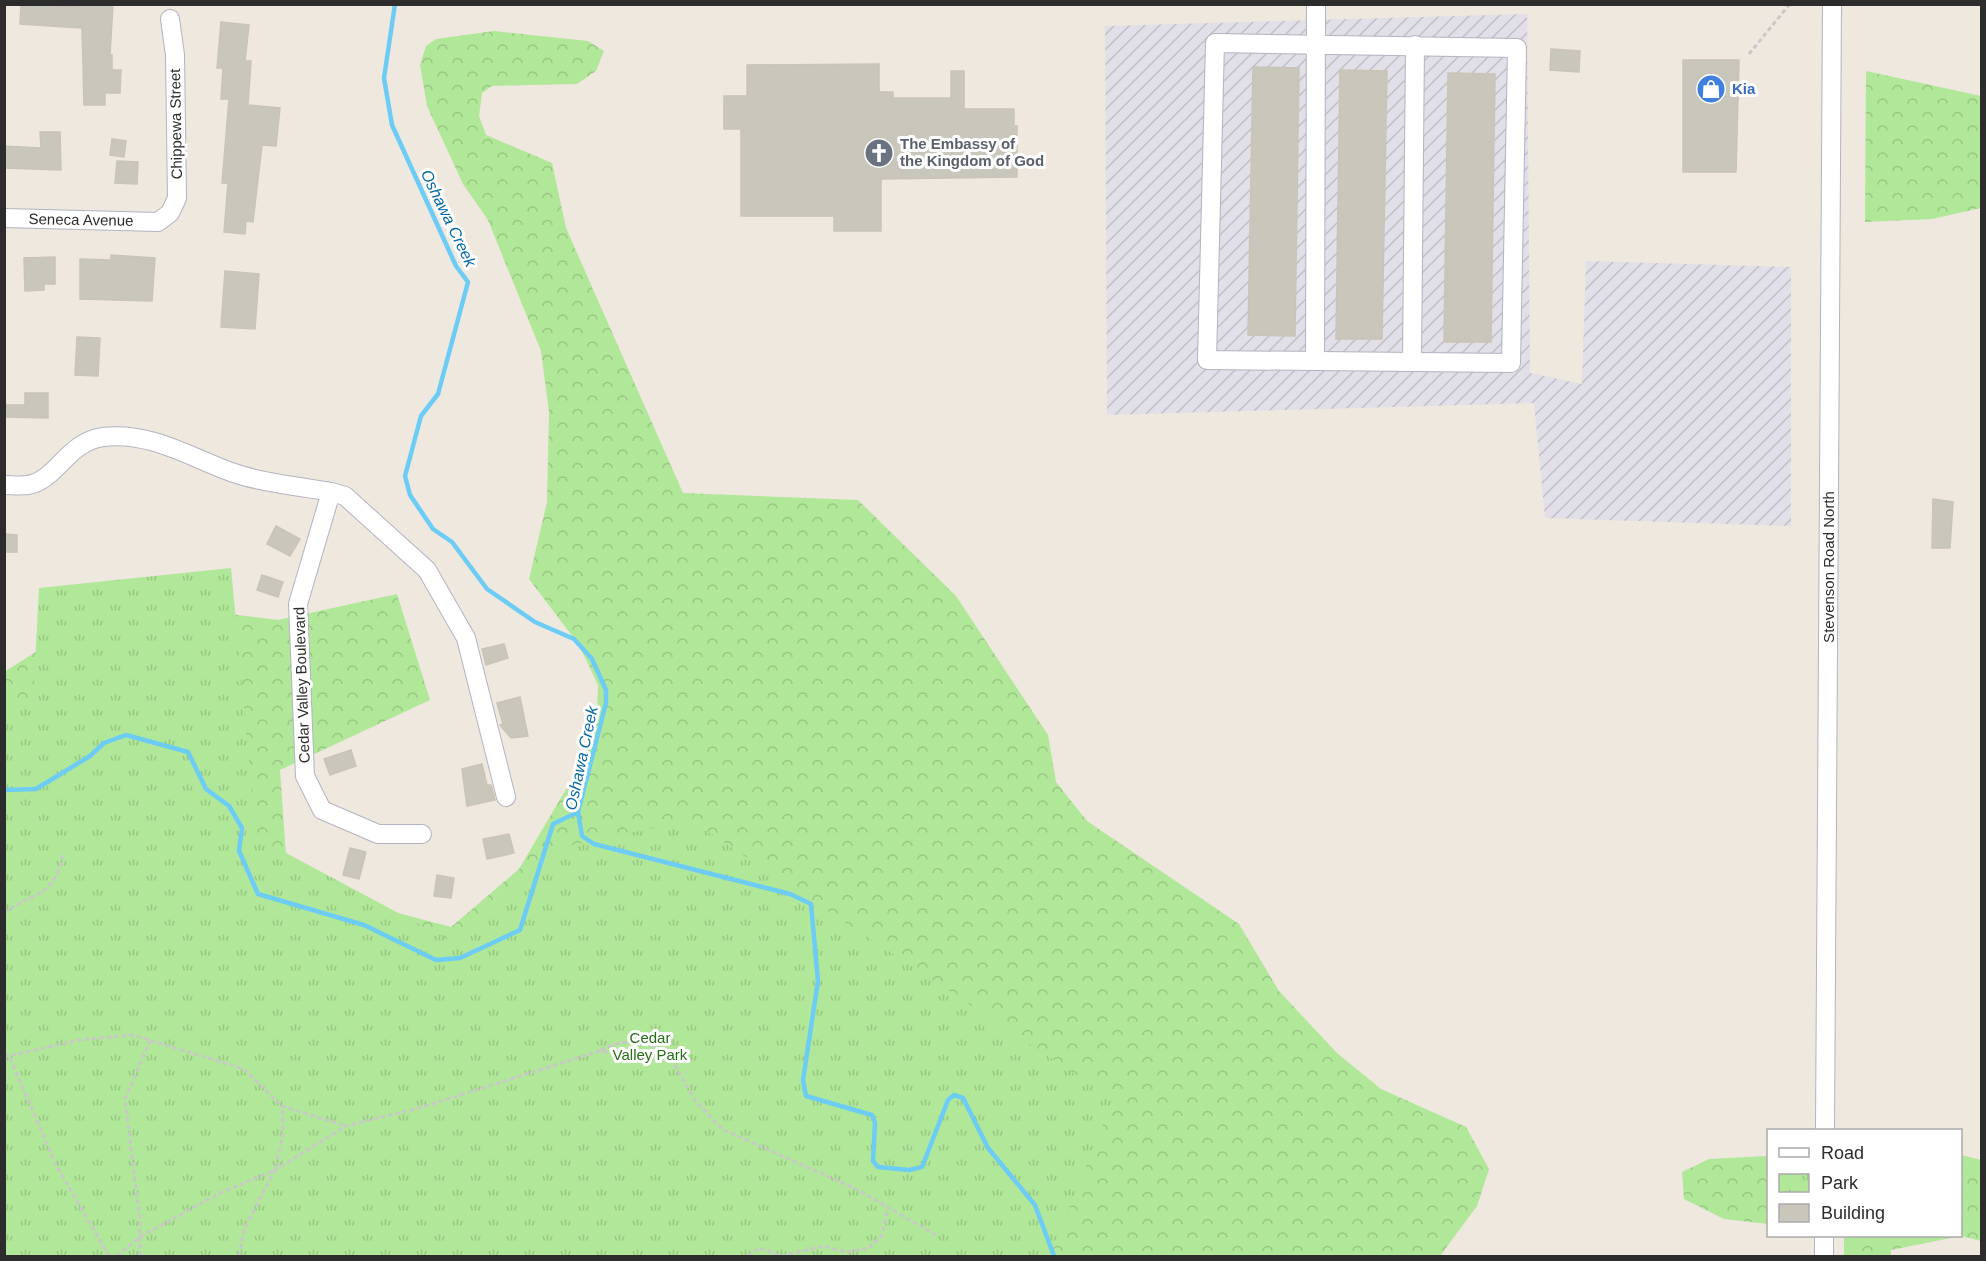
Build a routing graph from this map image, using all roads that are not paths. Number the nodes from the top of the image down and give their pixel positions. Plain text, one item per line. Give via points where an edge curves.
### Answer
1 (1316, 4) edge
2 (1832, 4) edge
3 (170, 19) dead end
4 (1316, 43) junction
5 (1415, 45) junction
6 (4, 218) edge
7 (158, 222) joint
8 (1315, 361) junction
9 (1412, 362) junction
10 (4, 484) edge
11 (331, 492) junction
12 (506, 797) dead end
13 (422, 834) dead end
14 (1825, 1129) edge
15 (1824, 1237) edge
16 (1824, 1257) edge

1 - 4 street
2 - 14 street, Stevenson Road North
3 - 7 street, Chippewa Street via 175,55 177,198 170,213
4 - 5 street
4 - 8 street
4 - 8 street via 1215,43 1207,360
5 - 9 street
5 - 9 street via 1517,48 1510,363
6 - 7 street, Seneca Avenue
8 - 9 street
10 - 11 street via 28,485 39,481 81,442 104,437 166,445 233,473
11 - 12 street via 345,496 427,570 466,638
11 - 13 street, Cedar Valley Boulevard via 298,604 305,777 322,810 378,834
15 - 16 street

